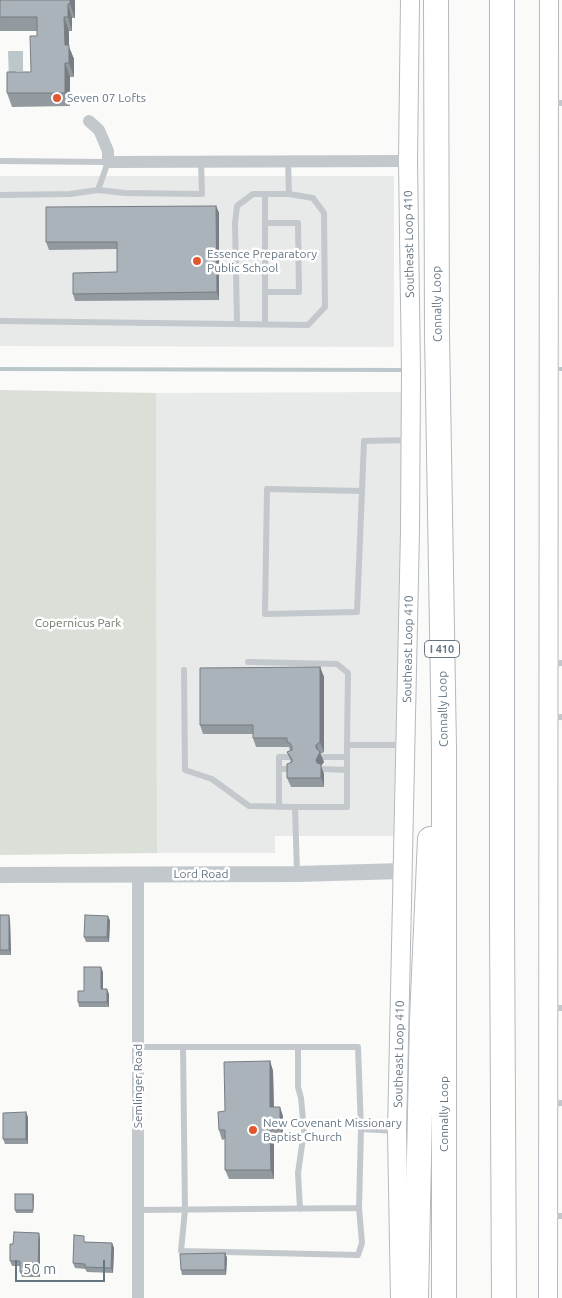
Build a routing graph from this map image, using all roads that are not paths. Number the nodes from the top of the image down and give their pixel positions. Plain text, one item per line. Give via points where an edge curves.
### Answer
1 (410, 0) edge
2 (436, 0) edge
3 (502, 0) edge
4 (549, 0) edge
5 (556, 102) edge
6 (89, 121) dead end
7 (0, 161) edge
8 (201, 161) junction
9 (288, 161) junction
10 (408, 161) junction
11 (108, 162) junction
12 (98, 190) junction
13 (265, 194) junction
14 (289, 194) junction
15 (0, 195) edge
16 (265, 223) junction
17 (265, 292) junction
18 (0, 321) edge
19 (237, 324) junction
20 (265, 324) junction
21 (410, 440) junction
22 (362, 491) junction
23 (248, 662) dead end
24 (556, 663) edge
25 (184, 670) dead end
26 (556, 718) edge
27 (347, 745) junction
28 (406, 745) junction
29 (444, 749) junction
30 (291, 757) edge
31 (324, 757) dead end
32 (347, 757) junction
33 (278, 769) junction
34 (291, 769) edge
35 (324, 769) dead end
36 (347, 770) junction
37 (278, 806) junction
38 (295, 807) junction
39 (402, 871) junction
40 (296, 874) junction
41 (0, 875) edge
42 (138, 875) junction
43 (555, 1008) edge
44 (138, 1046) junction
45 (183, 1046) junction
46 (298, 1047) junction
47 (555, 1104) edge
48 (361, 1129) junction
49 (397, 1131) junction
50 (359, 1208) junction
51 (300, 1209) junction
52 (138, 1210) junction
53 (185, 1210) junction
54 (555, 1216) edge
55 (138, 1298) edge
56 (400, 1298) edge
57 (416, 1298) edge
58 (444, 1298) edge
59 (504, 1298) edge
60 (548, 1298) edge

1 - 10 main road, Southeast Loop 410
2 - 29 highway, Connally Loop / I 410
3 - 59 highway
4 - 5 main road
5 - 24 main road via 553,291
6 - 11 street via 99,130 108,151
7 - 11 lane
8 - 9 street
8 - 11 street
8 - 12 lane via 202,194
9 - 10 street
9 - 14 lane
10 - 21 main road, Southeast Loop 410
11 - 12 lane
12 - 15 lane via 70,194
13 - 14 lane
13 - 16 lane
13 - 19 lane via 253,194 238,206 235,223
14 - 20 lane via 313,198 324,213 325,307 308,325
16 - 17 lane
16 - 17 lane via 298,223 299,292
17 - 20 lane
18 - 19 lane
19 - 20 lane
21 - 22 lane via 364,440
21 - 28 main road, Southeast Loop 410
22 - 22 lane via 357,612 265,614 267,490
23 - 27 lane via 337,664 348,673
24 - 26 main road
25 - 37 lane via 185,770 212,779 249,806
26 - 43 main road
27 - 28 lane
27 - 32 lane
28 - 39 main road, Southeast Loop 410
29 - 57 highway via 428,850
29 - 58 highway, Connally Loop / I 410
30 - 33 lane via 279,757
31 - 32 lane
32 - 36 lane
33 - 34 lane
33 - 37 lane
35 - 36 lane
36 - 38 lane via 347,807
37 - 38 lane
38 - 40 lane
39 - 40 street, Lord Road
39 - 49 main road, Southeast Loop 410
40 - 42 street, Lord Road
41 - 42 street, Lord Road
42 - 44 street, Semlinger Road
43 - 47 main road
44 - 45 lane
44 - 52 street, Semlinger Road
45 - 46 lane
45 - 53 lane
46 - 48 lane via 358,1047
46 - 51 lane via 298,1087 304,1131 298,1173
47 - 54 main road
48 - 49 lane
48 - 50 lane
49 - 56 main road, Southeast Loop 410
50 - 51 lane
50 - 53 lane via 362,1243 358,1254 181,1251
51 - 53 lane
52 - 53 lane
52 - 55 street, Semlinger Road
54 - 60 main road

